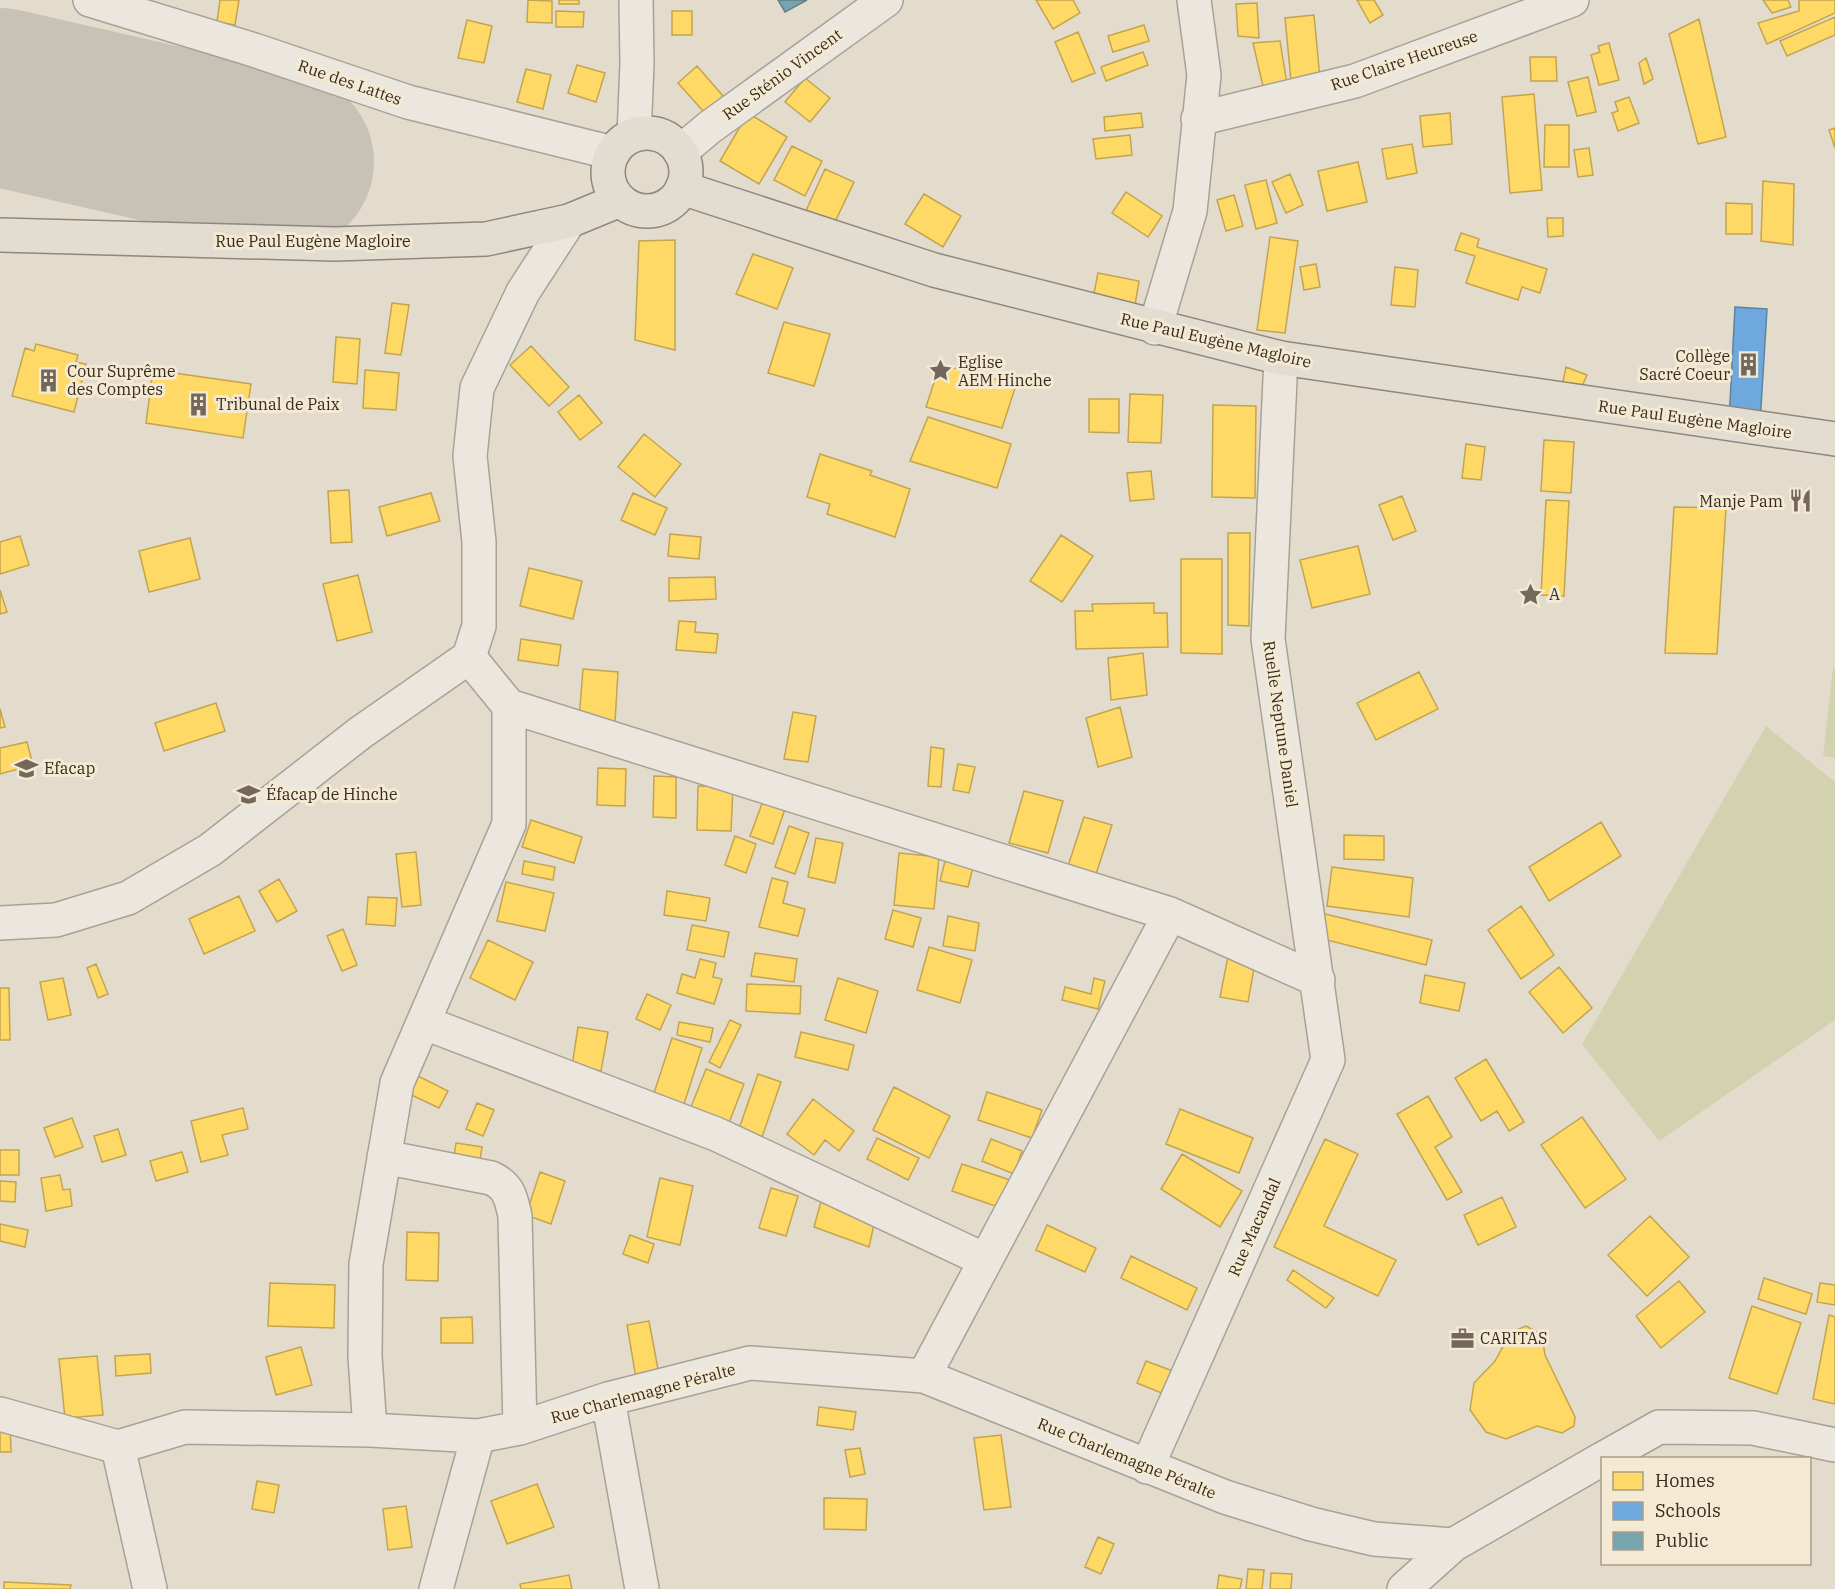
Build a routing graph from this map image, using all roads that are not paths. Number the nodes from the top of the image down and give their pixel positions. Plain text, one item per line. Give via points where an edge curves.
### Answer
1 (636, 0) edge
2 (886, 0) edge
3 (1194, 0) edge
4 (1572, 0) edge
5 (108, 2) edge
6 (1198, 119) junction
7 (624, 144) junction
8 (680, 152) junction
9 (682, 188) junction
10 (620, 200) junction
11 (569, 221) junction
12 (0, 235) edge
13 (1155, 328) junction
14 (1281, 358) junction
15 (1835, 439) edge
16 (469, 657) junction
17 (509, 706) junction
18 (1170, 914) junction
19 (0, 923) edge
20 (1318, 980) junction
21 (425, 1023) junction
22 (384, 1157) junction
23 (985, 1260) junction
24 (924, 1376) junction
25 (608, 1398) junction
26 (0, 1413) edge
27 (520, 1428) junction
28 (370, 1430) junction
29 (478, 1436) junction
30 (1835, 1445) edge
31 (118, 1447) junction
32 (1606, 1457) edge
33 (1601, 1460) edge
34 (1147, 1467) junction
35 (1453, 1545) junction
36 (150, 1589) edge
37 (436, 1589) edge
38 (642, 1589) edge
39 (1404, 1589) edge

1 - 7 street via 637,64
2 - 8 street, Rue Sténio Vincent
3 - 6 street via 1204,75
4 - 6 street, Rue Claire Heureuse via 1355,81
5 - 7 street, Rue des Lattes via 408,102
6 - 13 street via 1190,211
7 - 8 main road via 645,133 665,138
7 - 10 main road via 608,178
8 - 9 main road via 686,170
9 - 10 main road via 662,209 632,208
9 - 13 main road, Rue Paul Eugène Magloire via 934,270
10 - 11 main road, Rue Paul Eugène Magloire
11 - 12 main road, Rue Paul Eugène Magloire via 486,239 334,244
11 - 16 street via 523,292 477,388 470,456 479,542 479,626
13 - 14 main road, Rue Paul Eugène Magloire
14 - 15 main road, Rue Paul Eugène Magloire
14 - 20 street, Ruelle Neptune Daniel via 1268,639
16 - 17 street
16 - 19 street via 360,733 210,850 128,898 56,920
17 - 18 street
17 - 21 street via 509,824
18 - 20 street
18 - 23 street
20 - 34 street, Rue Macandal via 1328,1060
21 - 22 street via 397,1083
21 - 23 street via 716,1134
22 - 27 street via 491,1178 508,1192 515,1216
22 - 28 street via 366,1264 365,1356
23 - 24 street
24 - 25 street, Rue Charlemagne Péralte via 750,1363
24 - 34 street, Rue Charlemagne Péralte
25 - 27 street, Rue Charlemagne Péralte
25 - 38 street
26 - 31 street
27 - 29 street, Rue Charlemagne Péralte
28 - 29 street, Rue Charlemagne Péralte
28 - 31 street, Rue Charlemagne Péralte via 185,1427
29 - 37 street
30 - 32 street via 1753,1428 1659,1427
31 - 36 street
33 - 35 street
34 - 35 street, Rue Charlemagne Péralte via 1311,1524 1374,1539
35 - 39 street

